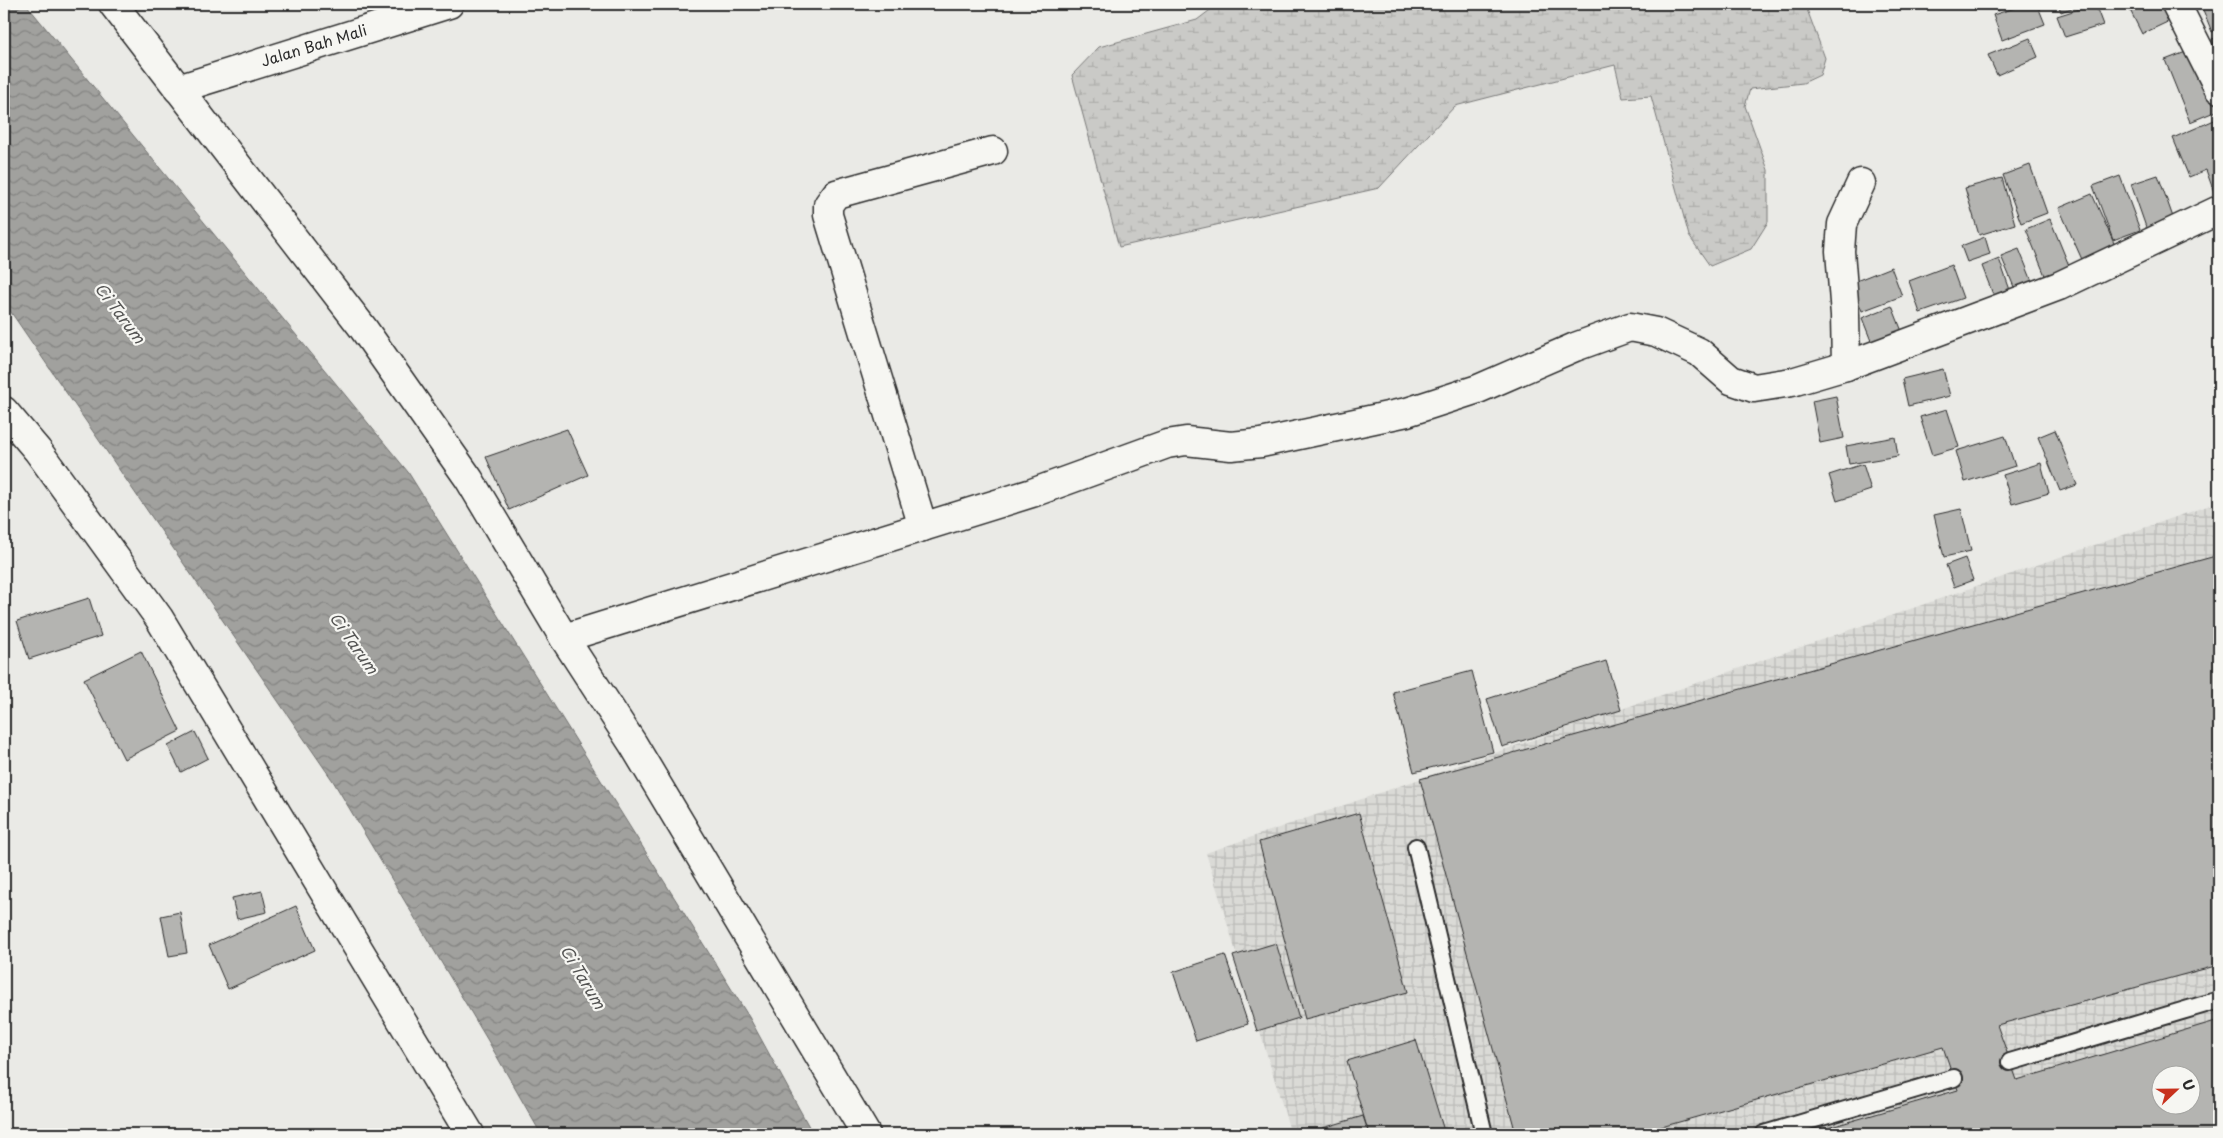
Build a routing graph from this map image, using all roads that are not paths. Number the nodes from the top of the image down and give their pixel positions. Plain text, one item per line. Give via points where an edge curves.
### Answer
1 (113, 4) edge
2 (449, 4) edge
3 (2176, 4) edge
4 (178, 89) junction
5 (2219, 89) edge
6 (993, 151) dead end
7 (1862, 183) dead end
8 (2219, 210) edge
9 (1846, 366) junction
10 (4, 411) edge
11 (923, 527) junction
12 (564, 638) junction
13 (1416, 847) dead end
14 (2219, 1000) edge
15 (2010, 1062) dead end
16 (1954, 1078) dead end
17 (470, 1134) edge
18 (866, 1134) edge
19 (1484, 1134) edge
20 (1764, 1134) edge

1 - 4 street
2 - 4 street, Jalan Bah Mali
3 - 5 street
4 - 12 street via 369,336 469,480
6 - 11 street via 836,194 828,205 828,215
7 - 9 street via 1842,224 1840,251 1846,315
8 - 9 street via 2059,286
9 - 11 street via 1792,382 1754,388 1731,380 1699,352 1656,332 1630,327 1478,389 1407,412 1261,443 1231,446 1186,441 1167,444 1032,493
10 - 17 street via 38,452 159,618
11 - 12 street
12 - 18 street via 633,744
13 - 19 lane
14 - 15 lane
16 - 20 lane

